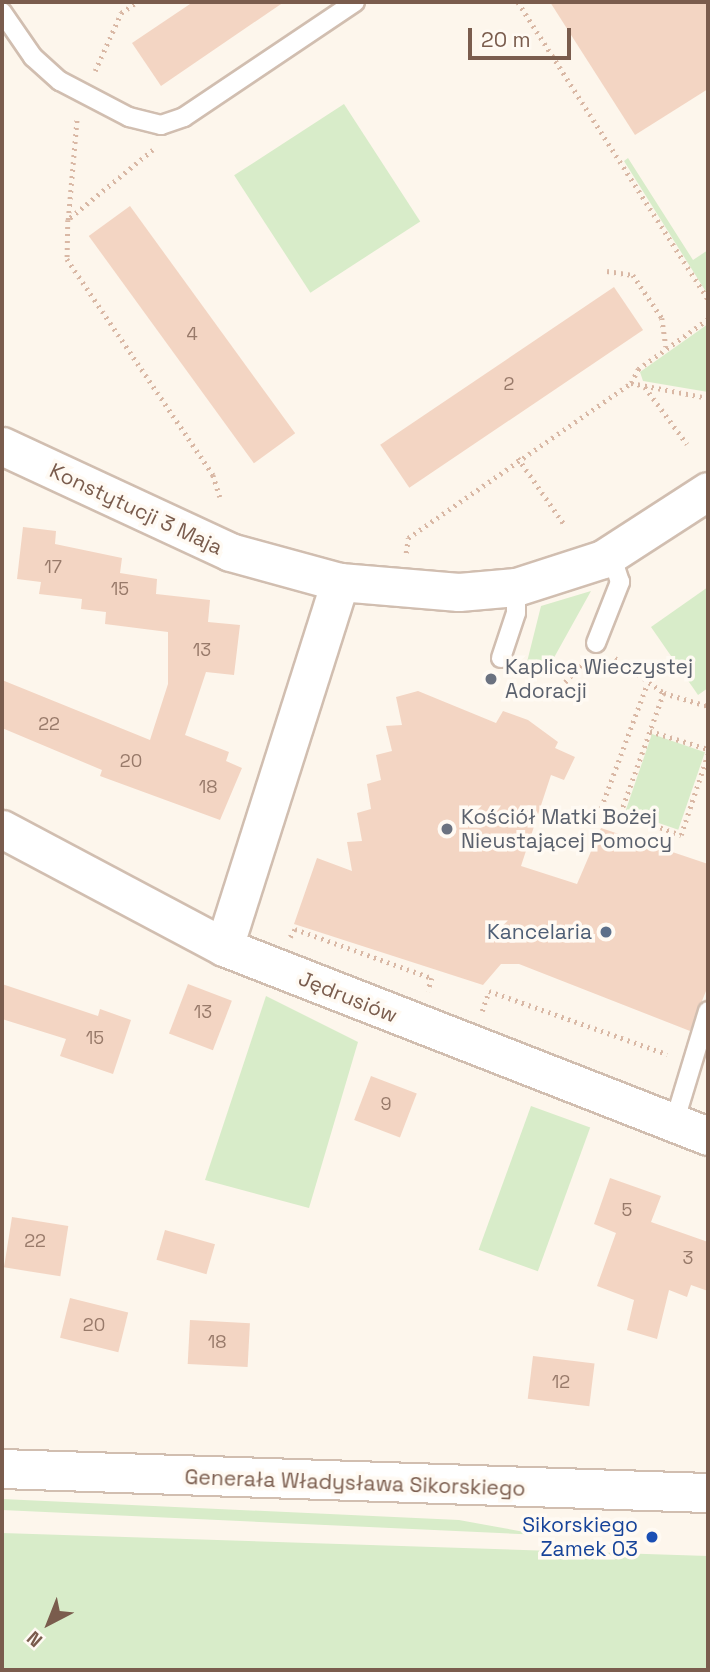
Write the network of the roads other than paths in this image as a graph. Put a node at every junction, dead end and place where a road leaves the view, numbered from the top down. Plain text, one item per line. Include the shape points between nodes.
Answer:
1 (355, 2) edge
2 (2, 12) edge
3 (2, 446) edge
4 (708, 491) edge
5 (611, 554) junction
6 (340, 582) junction
7 (516, 587) junction
8 (596, 643) road end
9 (501, 658) dead end
10 (2, 829) edge
11 (224, 947) junction
12 (708, 1011) edge
13 (674, 1123) junction
14 (708, 1136) edge
15 (2, 1469) edge
16 (708, 1493) edge

1 - 2 lane via 176,121 161,125 129,117 45,69
3 - 6 street, Konstytucji 3 Maja via 230,552
4 - 5 street, Konstytucji 3 Maja
5 - 7 street, Konstytucji 3 Maja
5 - 8 lane via 620,582
6 - 7 street, Konstytucji 3 Maja via 458,592
6 - 11 street
7 - 9 lane via 516,613
10 - 11 street, Jędrusiów
11 - 13 street, Jędrusiów
12 - 13 lane
13 - 14 street, Jędrusiów
15 - 16 street, Generała Władysława Sikorskiego

